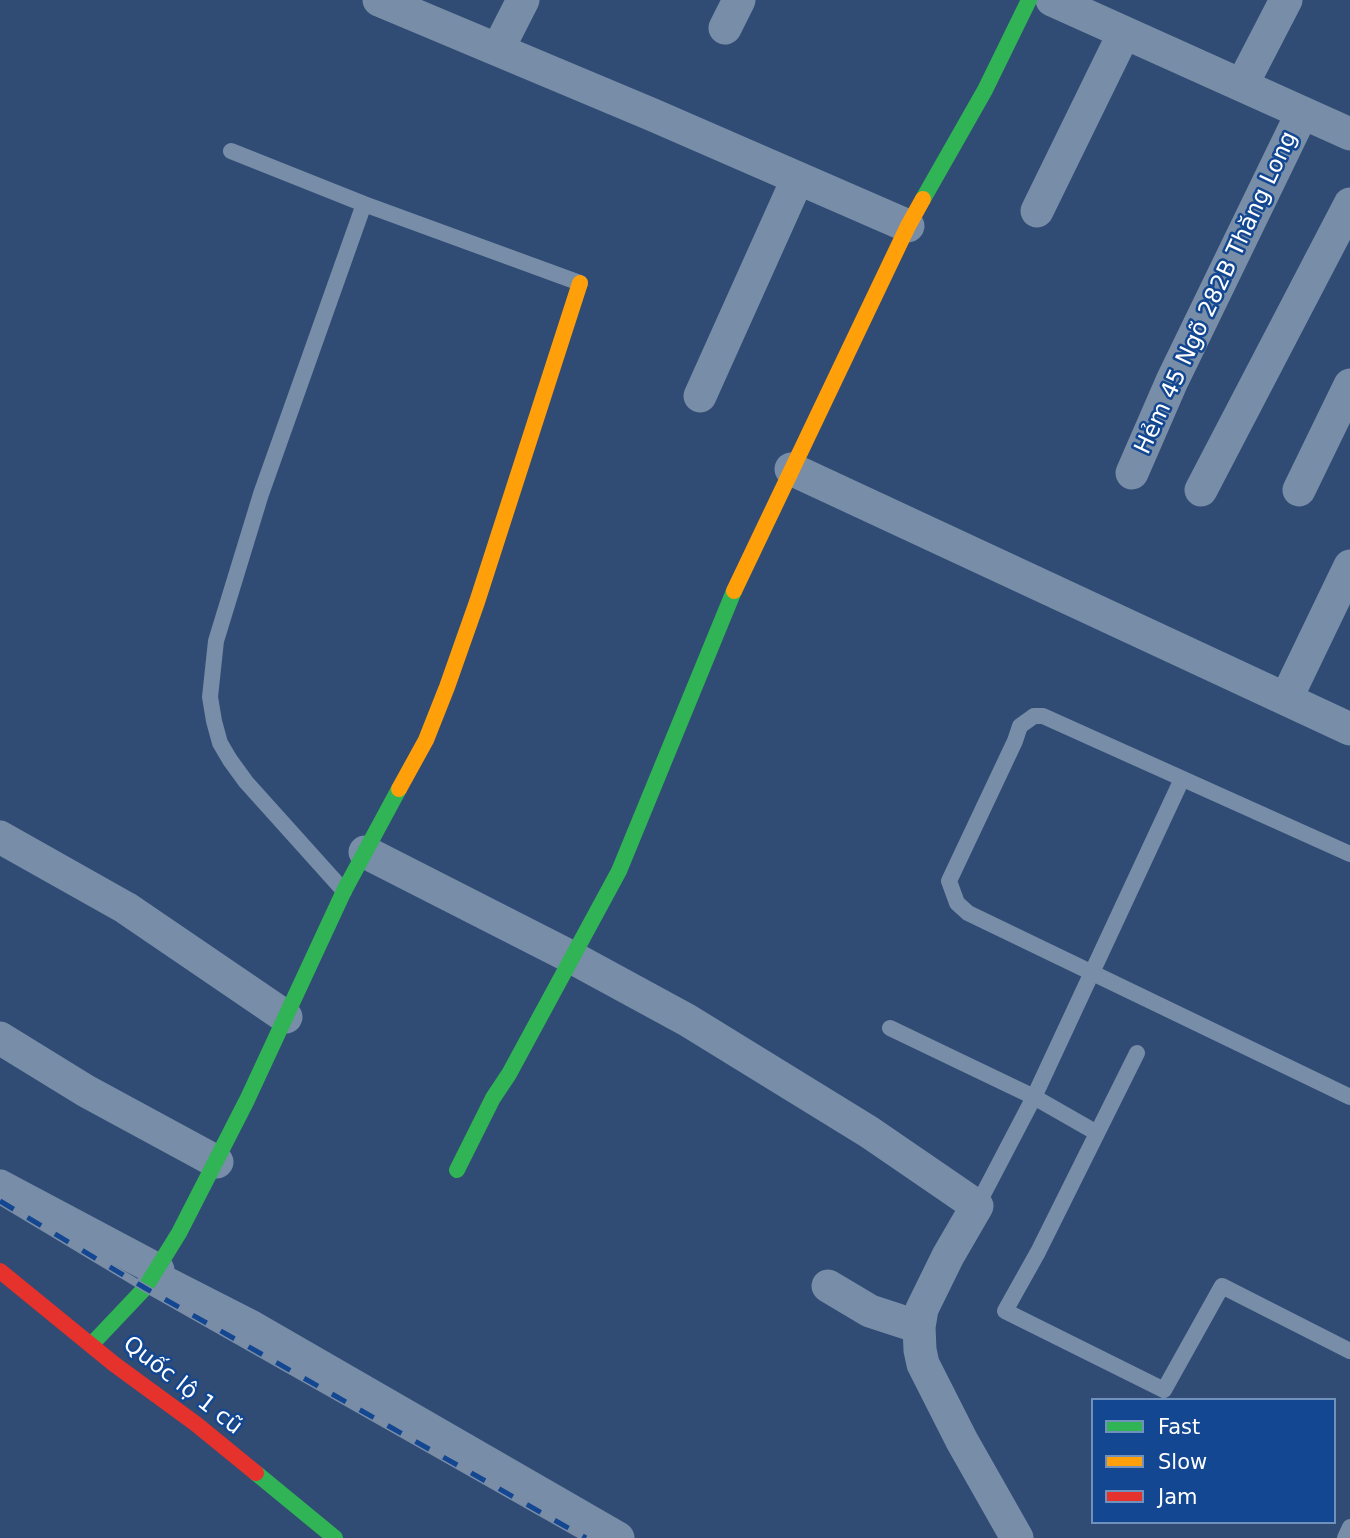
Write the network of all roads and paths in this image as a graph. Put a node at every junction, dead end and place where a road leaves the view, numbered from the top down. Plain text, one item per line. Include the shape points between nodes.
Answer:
1 (379, 0) edge
2 (523, 0) edge
3 (1029, 0) edge
4 (1052, 0) edge
5 (1286, 0) edge
6 (1124, 33) junction
7 (498, 49) junction
8 (1242, 85) junction
9 (1302, 113) junction
10 (1350, 134) edge
11 (231, 151) dead end
12 (797, 180) junction
13 (364, 204) junction
14 (1350, 204) edge
15 (1037, 211) dead end
16 (908, 226) junction
17 (580, 283) joint
18 (1350, 385) edge
19 (700, 396) dead end
20 (791, 468) junction
21 (1132, 474) dead end
22 (1201, 489) dead end
23 (1299, 490) dead end
24 (1350, 566) edge
25 (1286, 699) junction
26 (1350, 729) edge
27 (1182, 779) junction
28 (0, 837) edge
29 (365, 852) junction
30 (1350, 854) edge
31 (344, 891) junction
32 (573, 958) junction
33 (1094, 972) junction
34 (286, 1017) junction
35 (890, 1028) dead end
36 (0, 1038) edge
37 (1137, 1053) dead end
38 (1034, 1097) junction
39 (1350, 1097) edge
40 (1097, 1133) junction
41 (217, 1162) junction
42 (457, 1170) dead end
43 (0, 1186) edge
44 (976, 1206) junction
45 (156, 1274) junction
46 (6, 1276) edge
47 (828, 1286) dead end
48 (0, 1298) edge
49 (919, 1327) junction
50 (91, 1345) junction
51 (1350, 1351) edge
52 (1350, 1527) edge
53 (335, 1538) edge
54 (618, 1538) edge
55 (1017, 1538) edge
56 (1345, 1538) edge

1 - 7 street
2 - 7 street
3 - 16 street via 985,90
4 - 6 street
5 - 8 street
6 - 8 street
6 - 15 street
7 - 12 street
8 - 9 street
9 - 10 street
9 - 21 street, Hẻm 45 Ngõ 282B Thăng Long
11 - 13 lane
12 - 16 street
12 - 19 street
13 - 17 lane
13 - 31 lane via 257,508 216,641 210,697 220,743 230,760
14 - 22 street
16 - 20 street
17 - 29 street via 447,688 425,740
18 - 23 street
20 - 25 street
20 - 32 street via 746,562 619,872
24 - 25 street
25 - 26 street
27 - 30 lane
27 - 33 lane
27 - 33 lane via 1043,716 1034,716 1020,726 962,850 949,881 957,903 968,913
28 - 34 street via 126,908
29 - 31 street
29 - 32 street
31 - 34 street
32 - 42 street via 492,1098
32 - 44 street via 687,1020 869,1132
33 - 38 lane
33 - 39 lane
34 - 41 street
35 - 38 lane
36 - 41 street
37 - 40 lane
38 - 40 lane
38 - 44 lane
40 - 51 lane via 1005,1311 1164,1390 1222,1286
41 - 45 street
43 - 45 street
44 - 49 street via 929,1294
45 - 50 street
45 - 54 street
46 - 48 lane
46 - 50 street, Quốc lộ 1 cũ
47 - 49 street via 870,1311
49 - 55 street via 923,1363
50 - 53 street, Quốc lộ 1 cũ
52 - 56 lane

